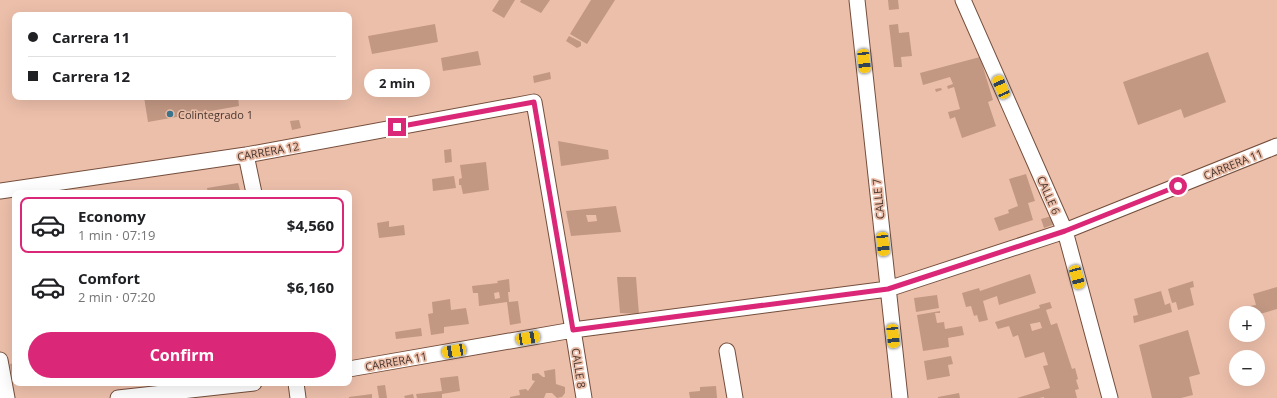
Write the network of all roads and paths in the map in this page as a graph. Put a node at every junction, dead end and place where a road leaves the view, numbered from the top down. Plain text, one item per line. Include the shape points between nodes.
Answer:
1 (857, 0) edge
2 (963, 0) edge
3 (534, 102) joint
4 (1277, 146) edge
5 (246, 155) junction
6 (253, 190) edge
7 (0, 191) edge
8 (1065, 231) junction
9 (888, 289) junction
10 (573, 330) junction
11 (727, 351) dead end
12 (0, 360) edge
13 (352, 368) edge
14 (227, 386) edge
15 (296, 386) edge
16 (7, 398) edge
17 (118, 398) edge
18 (298, 398) edge
19 (584, 398) edge
20 (735, 398) edge
21 (900, 398) edge
22 (1110, 398) edge

1 - 9 street, CALLE 7
2 - 8 street, CALLE 6
3 - 5 street, CARRERA 12
3 - 10 street, CALLE 8
4 - 8 street, CARRERA 11
5 - 6 street
5 - 7 street, CARRERA 12
8 - 9 street, CARRERA 11
8 - 22 street, CALLE 6
9 - 10 street, CARRERA 11
9 - 21 street, CALLE 7
10 - 13 street, CARRERA 11
10 - 19 street, CALLE 8
11 - 20 street
12 - 16 street
14 - 17 street
15 - 18 street

